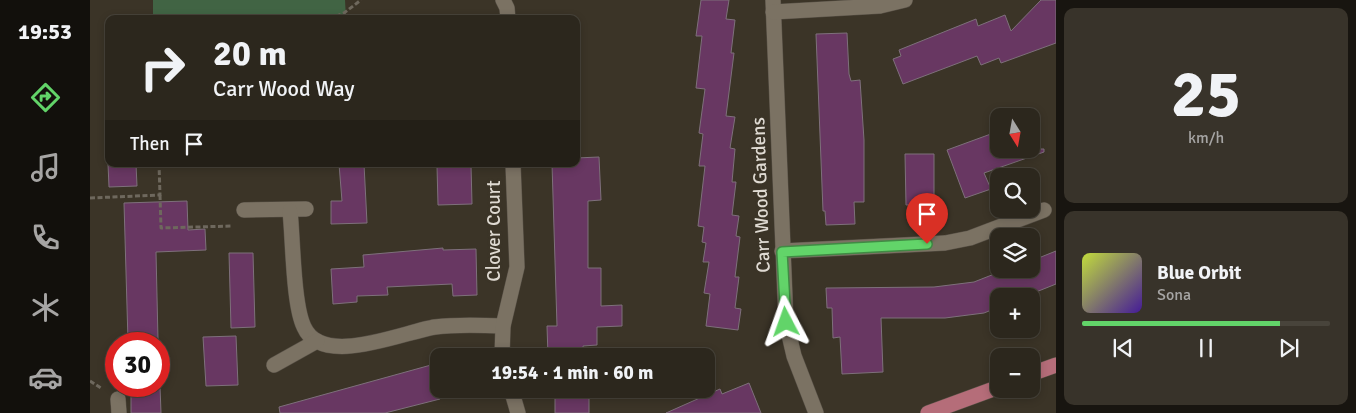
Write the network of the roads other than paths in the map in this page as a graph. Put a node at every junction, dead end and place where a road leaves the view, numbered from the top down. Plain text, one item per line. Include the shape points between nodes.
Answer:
1 (503, 0) edge
2 (905, 0) edge
3 (773, 6) edge
4 (508, 15) edge
5 (513, 167) edge
6 (306, 209) dead end
7 (244, 210) road end
8 (1044, 210) dead end
9 (290, 211) junction
10 (782, 252) junction
11 (503, 326) junction
12 (317, 341) junction
13 (502, 348) edge
14 (274, 365) dead end
15 (1056, 365) edge
16 (1040, 371) edge
17 (990, 389) edge
18 (514, 398) edge
19 (518, 413) edge
20 (816, 413) edge
21 (928, 413) edge

1 - 4 street
2 - 3 street via 880,6
3 - 10 street, Carr Wood Gardens
5 - 11 street, Clover Court via 517,267
6 - 9 street
7 - 9 street
8 - 10 street via 945,244
9 - 12 street via 299,311 304,329
10 - 20 street, Carr Wood Gardens via 786,322 794,356
11 - 12 street via 435,327 358,346 336,347
11 - 13 street, Clover Court
12 - 14 street
15 - 16 main road
17 - 21 main road
18 - 19 street

